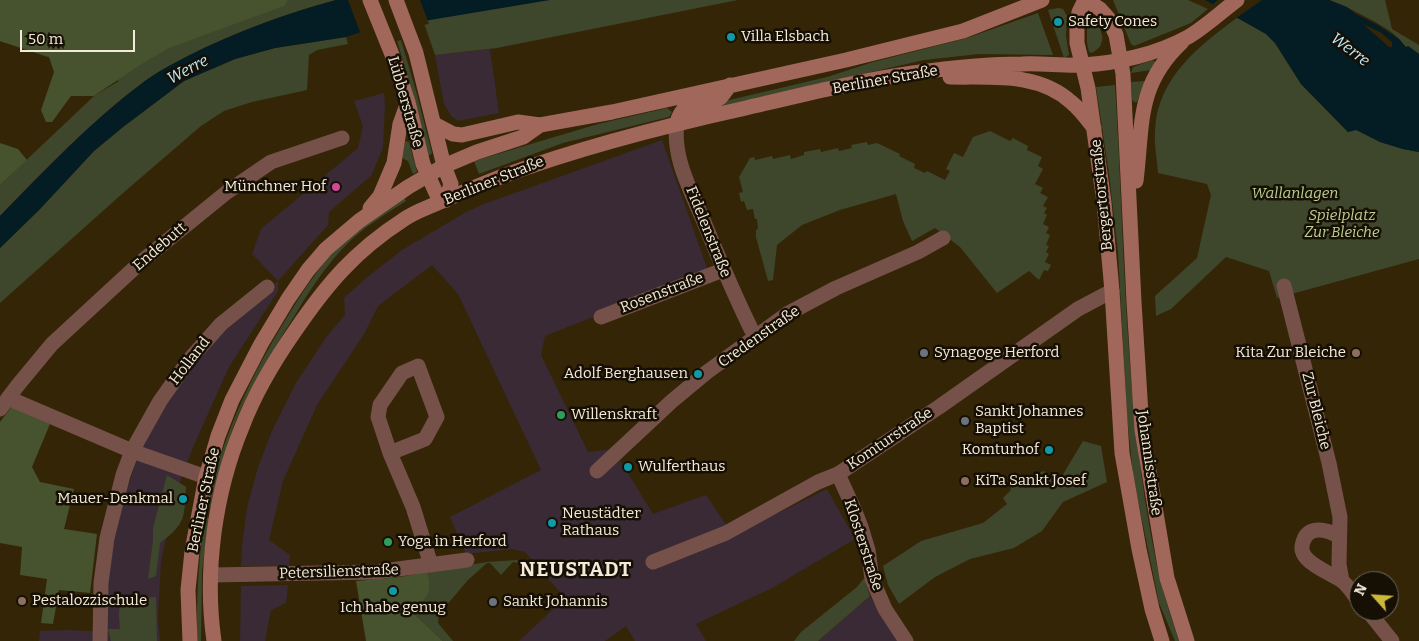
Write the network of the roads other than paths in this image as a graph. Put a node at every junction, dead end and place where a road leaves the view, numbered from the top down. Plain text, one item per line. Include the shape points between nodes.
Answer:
1 (370, 0) edge
2 (396, 0) edge
3 (1042, 0) edge
4 (1086, 0) edge
5 (1237, 0) edge
6 (1187, 37) junction
7 (1120, 60) junction
8 (1082, 65) junction
9 (935, 70) junction
10 (730, 85) junction
11 (408, 102) junction
12 (677, 123) junction
13 (434, 124) junction
14 (540, 125) junction
15 (1095, 129) junction
16 (342, 138) dead end
17 (444, 166) junction
18 (428, 175) junction
19 (446, 200) junction
20 (1129, 203) junction
21 (359, 221) junction
22 (943, 238) dead end
23 (723, 270) junction
24 (1133, 281) joint
25 (1284, 286) dead end
26 (267, 287) dead end
27 (1112, 291) junction
28 (601, 317) dead end
29 (755, 337) junction
30 (4, 403) edge
31 (132, 451) junction
32 (390, 453) junction
33 (597, 471) dead end
34 (838, 474) junction
35 (206, 477) junction
36 (1338, 536) junction
37 (467, 560) dead end
38 (653, 562) dead end
39 (431, 565) junction
40 (211, 576) junction
41 (1342, 581) junction
42 (1349, 589) edge
43 (1376, 621) edge
44 (100, 641) edge
45 (190, 641) edge
46 (214, 641) edge
47 (906, 641) edge
48 (1162, 641) edge
49 (1187, 641) edge
50 (1392, 641) edge

1 - 11 main road, Lübberstraße
2 - 13 main road, Lübberstraße via 411,38
3 - 10 main road, Berliner Straße via 964,31
4 - 7 main road, Bergertorstraße via 1108,18 1116,35
4 - 8 main road via 1076,27
5 - 6 main road
6 - 7 main road, Berliner Straße via 1149,53
6 - 20 main road, Bergertorstraße via 1167,58 1143,108 1134,191
7 - 8 main road, Berliner Straße
7 - 20 main road, Bergertorstraße
8 - 9 main road, Berliner Straße via 1000,64
8 - 15 main road
9 - 12 main road, Berliner Straße via 867,80
9 - 15 main road, Bergertorstraße via 949,77 1036,81 1073,103
10 - 12 main road via 719,99 686,108
10 - 14 main road, Berliner Straße
11 - 18 main road, Lübberstraße
11 - 21 main road via 400,124 394,163 380,196
12 - 19 main road, Berliner Straße via 549,159
12 - 23 street, Fidelenstraße via 678,155
13 - 14 main road, Berliner Straße via 462,135 518,122
13 - 17 main road, Lübberstraße
14 - 17 main road, Berliner Straße via 523,137
15 - 27 main road, Bergertorstraße
16 - 30 street, Endebutt via 271,162 226,192 142,261 52,344
17 - 18 main road, Berliner Straße
17 - 19 main road, Lübberstraße via 451,184
18 - 19 main road, Lübberstraße via 436,193
18 - 21 main road, Berliner Straße
19 - 40 main road, Berliner Straße via 407,217 354,256 330,283 276,358 241,427 227,469 217,515
20 - 24 main road, Bergertorstraße
21 - 35 main road, Berliner Straße via 326,249 308,270 260,344 232,400
22 - 29 street, Credenstraße via 836,288 787,314
23 - 28 street, Rosenstraße
23 - 29 street, Fidelenstraße
24 - 49 main road, Johannisstraße via 1142,430 1167,578
25 - 36 street, Zur Bleiche via 1329,463 1340,517
26 - 31 street, Holland via 221,324 189,360 160,401
27 - 34 street, Komturstraße via 1078,310
27 - 48 main road, Johannisstraße via 1122,453 1138,548
29 - 33 street, Credenstraße via 672,401
30 - 31 street, Endebutt
31 - 35 street
31 - 44 street, Holland via 107,538 101,583
32 - 32 street via 425,439 437,416 418,366 402,373 380,405 378,417
32 - 39 street
34 - 38 street, Komturstraße via 726,533
34 - 47 street, Klosterstraße via 861,527 872,579 885,609
35 - 45 main road, Berliner Straße via 188,590
36 - 41 street, Zur Bleiche
36 - 41 street via 1329,531 1309,531 1302,553
37 - 39 street, Petersilienstraße
39 - 40 street, Petersilienstraße via 375,572
40 - 46 main road, Berliner Straße
41 - 42 street
43 - 50 street

